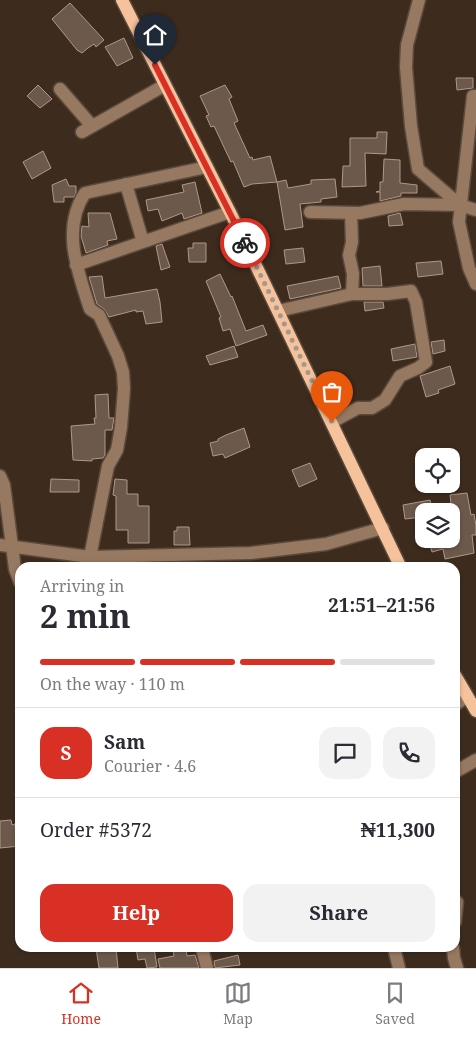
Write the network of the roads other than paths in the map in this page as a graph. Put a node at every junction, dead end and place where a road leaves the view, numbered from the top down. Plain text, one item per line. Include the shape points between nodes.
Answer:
1 (122, 0) edge
2 (419, 0) edge
3 (166, 85) junction
4 (60, 89) dead end
5 (476, 96) edge
6 (207, 167) junction
7 (126, 184) junction
8 (460, 205) junction
9 (476, 210) edge
10 (230, 212) junction
11 (310, 212) dead end
12 (351, 213) junction
13 (143, 242) junction
14 (76, 265) junction
15 (476, 284) edge
16 (352, 294) junction
17 (278, 311) junction
18 (332, 422) junction
19 (0, 476) edge
20 (383, 528) junction
21 (6, 545) edge
22 (90, 557) junction
23 (106, 562) edge
24 (398, 562) edge
25 (15, 569) edge
26 (460, 684) edge
27 (467, 696) junction
28 (460, 701) edge
29 (476, 711) edge
30 (476, 760) edge
31 (460, 769) edge
32 (203, 952) edge
33 (395, 952) edge
34 (453, 952) edge
35 (207, 968) edge
36 (399, 968) edge
37 (457, 968) edge

1 - 3 main road
2 - 8 street via 407,45 406,67 418,169
3 - 4 street via 87,129
3 - 6 main road
5 - 8 street via 472,96
6 - 7 street
6 - 10 main road
7 - 13 street
7 - 14 street via 84,193 72,228
8 - 9 street
8 - 12 street via 404,204
8 - 15 street via 459,222
10 - 13 street
10 - 17 main road
11 - 12 street
12 - 16 street via 349,255 353,274
13 - 14 street
14 - 22 street via 90,309 99,315 118,356 123,380 120,435 108,466
16 - 17 street
16 - 18 street via 411,291 416,302 426,362 400,376 385,400 372,408 358,408
17 - 18 main road
18 - 20 main road
19 - 21 street via 4,485
20 - 23 street via 326,544 251,553
20 - 24 main road
21 - 22 street
21 - 25 street
22 - 23 street
26 - 27 main road
27 - 28 street
27 - 29 main road
30 - 31 street
32 - 35 street
33 - 36 street
34 - 37 street

